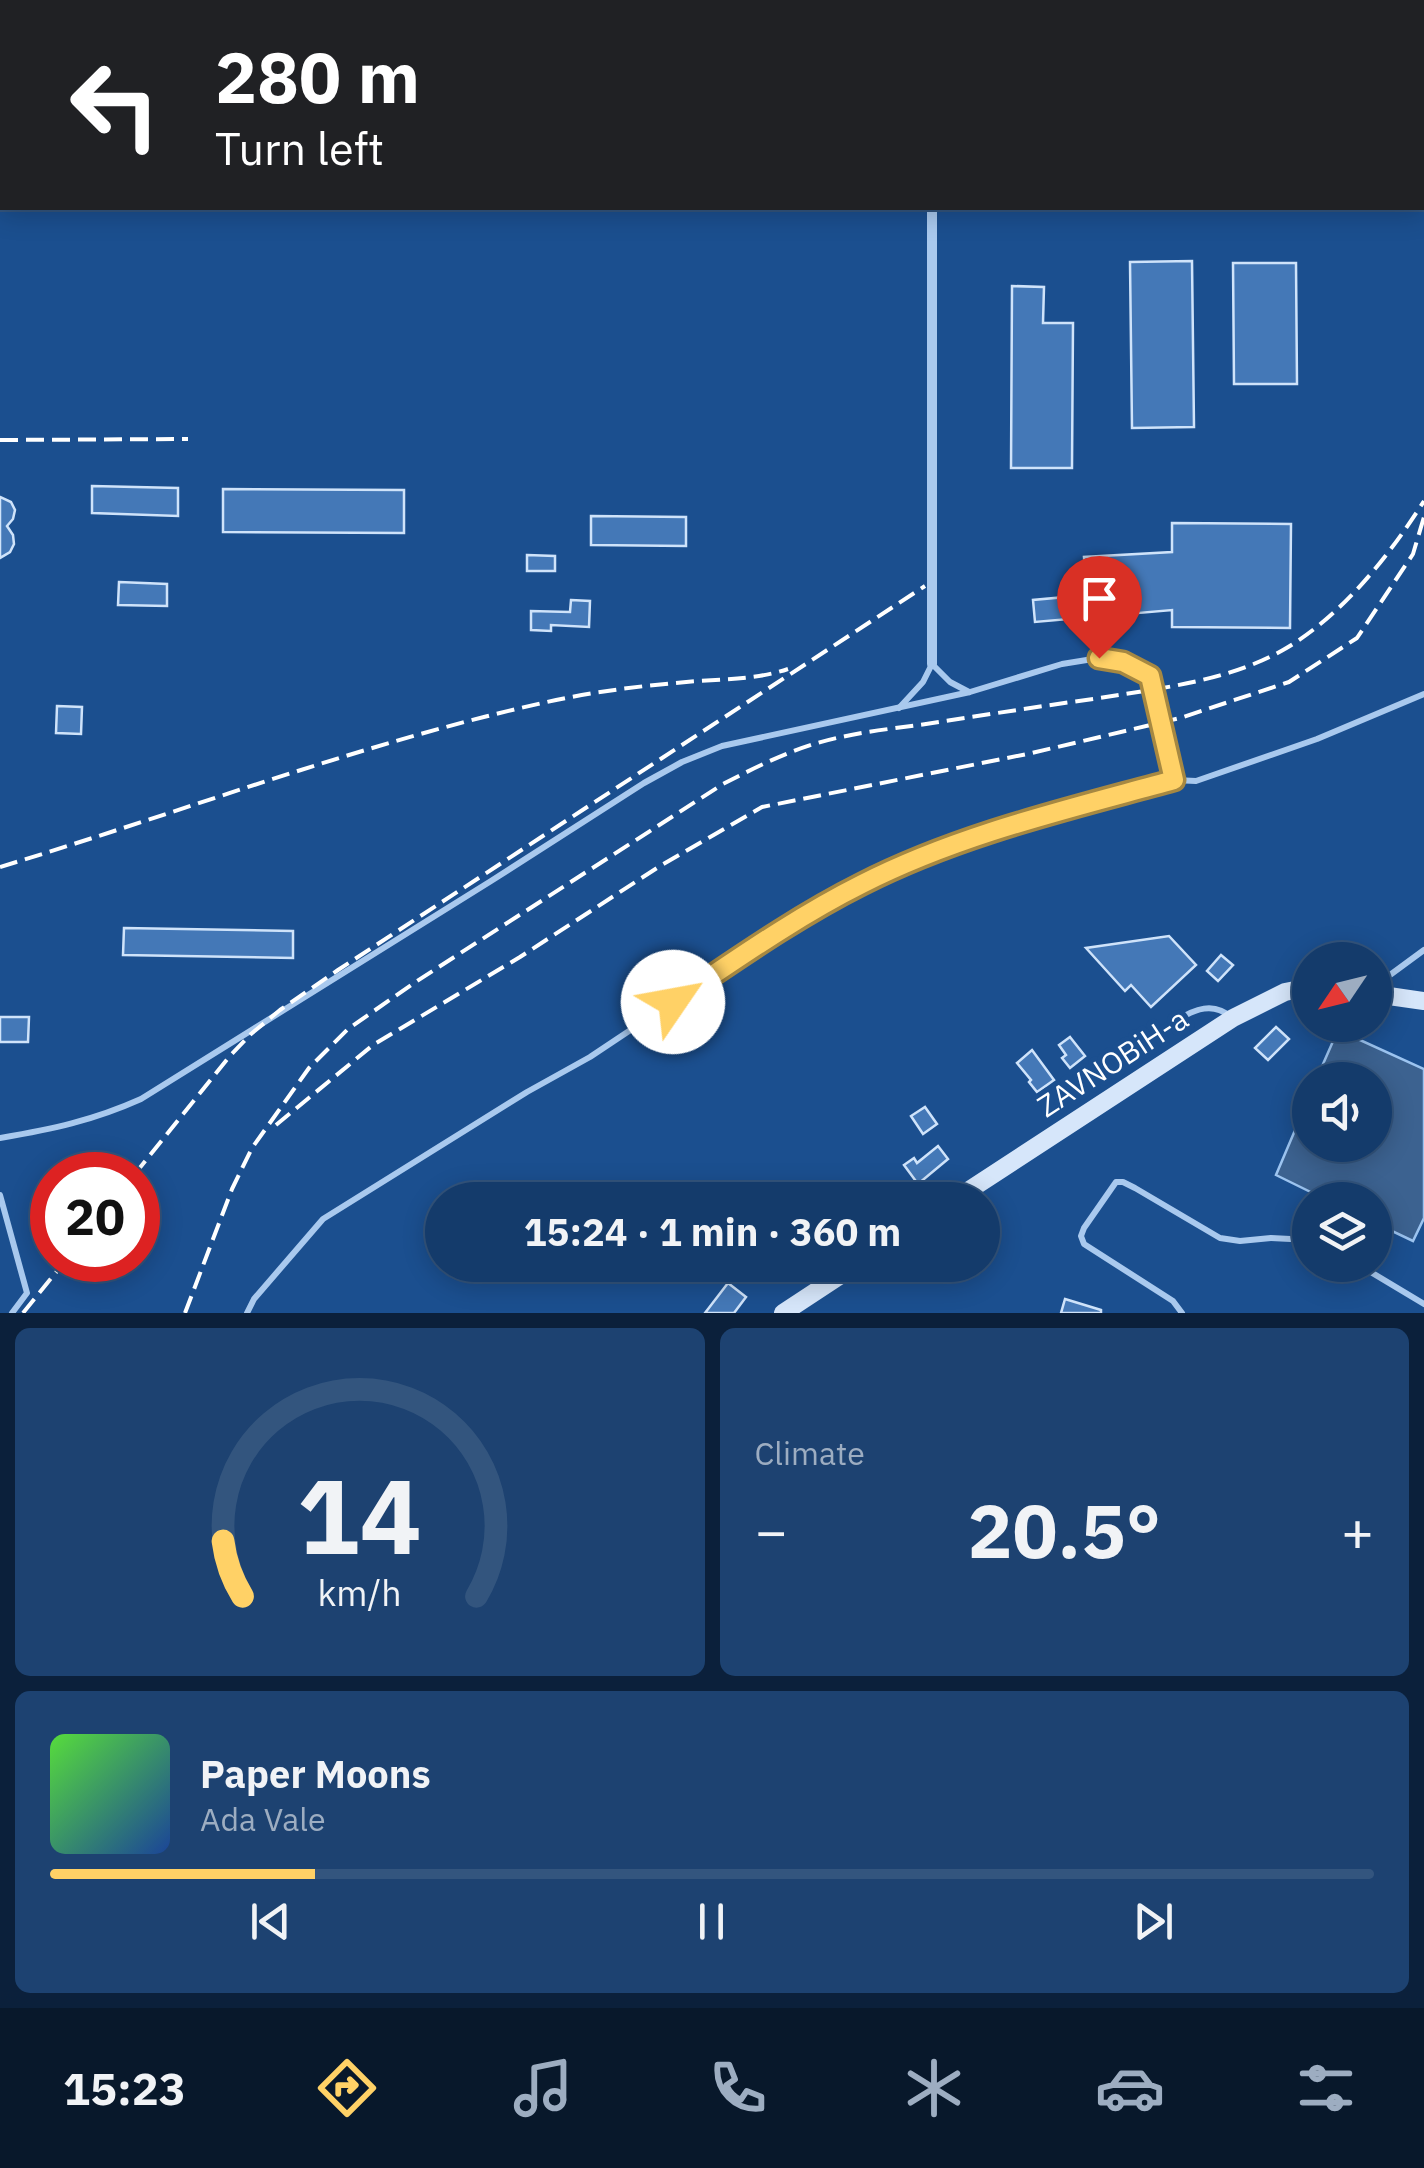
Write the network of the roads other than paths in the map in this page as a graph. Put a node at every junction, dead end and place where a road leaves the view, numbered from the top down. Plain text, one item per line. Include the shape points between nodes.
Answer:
1 (932, 210) edge
2 (932, 664) junction
3 (970, 692) junction
4 (1424, 694) edge
5 (899, 708) junction
6 (1174, 780) junction
7 (1424, 950) edge
8 (1392, 976) edge
9 (1292, 990) edge
10 (1392, 994) edge
11 (1424, 1001) edge
12 (1232, 1018) junction
13 (1176, 1022) dead end
14 (0, 1138) edge
15 (981, 1182) edge
16 (0, 1195) edge
17 (1292, 1239) edge
18 (830, 1282) edge
19 (1387, 1282) edge
20 (1424, 1304) edge
21 (12, 1313) edge
22 (248, 1313) edge
23 (783, 1313) edge
24 (1182, 1313) edge

1 - 2 street
2 - 3 lane
2 - 5 lane
3 - 5 lane
3 - 6 lane via 1099,658 1138,668 1150,676
4 - 6 lane via 1317,740 1196,780
5 - 14 lane via 722,746 682,762 141,1099 63,1128
6 - 22 lane via 1006,826 862,883 324,1218
7 - 8 lane
9 - 12 main road, ZAVNOBiH-a
10 - 11 main road
12 - 13 lane via 1203,1008
12 - 15 main road, ZAVNOBiH-a
16 - 21 lane via 27,1294
17 - 24 lane via 1220,1238 1116,1182 1084,1228 1084,1244
18 - 23 main road
19 - 20 lane

